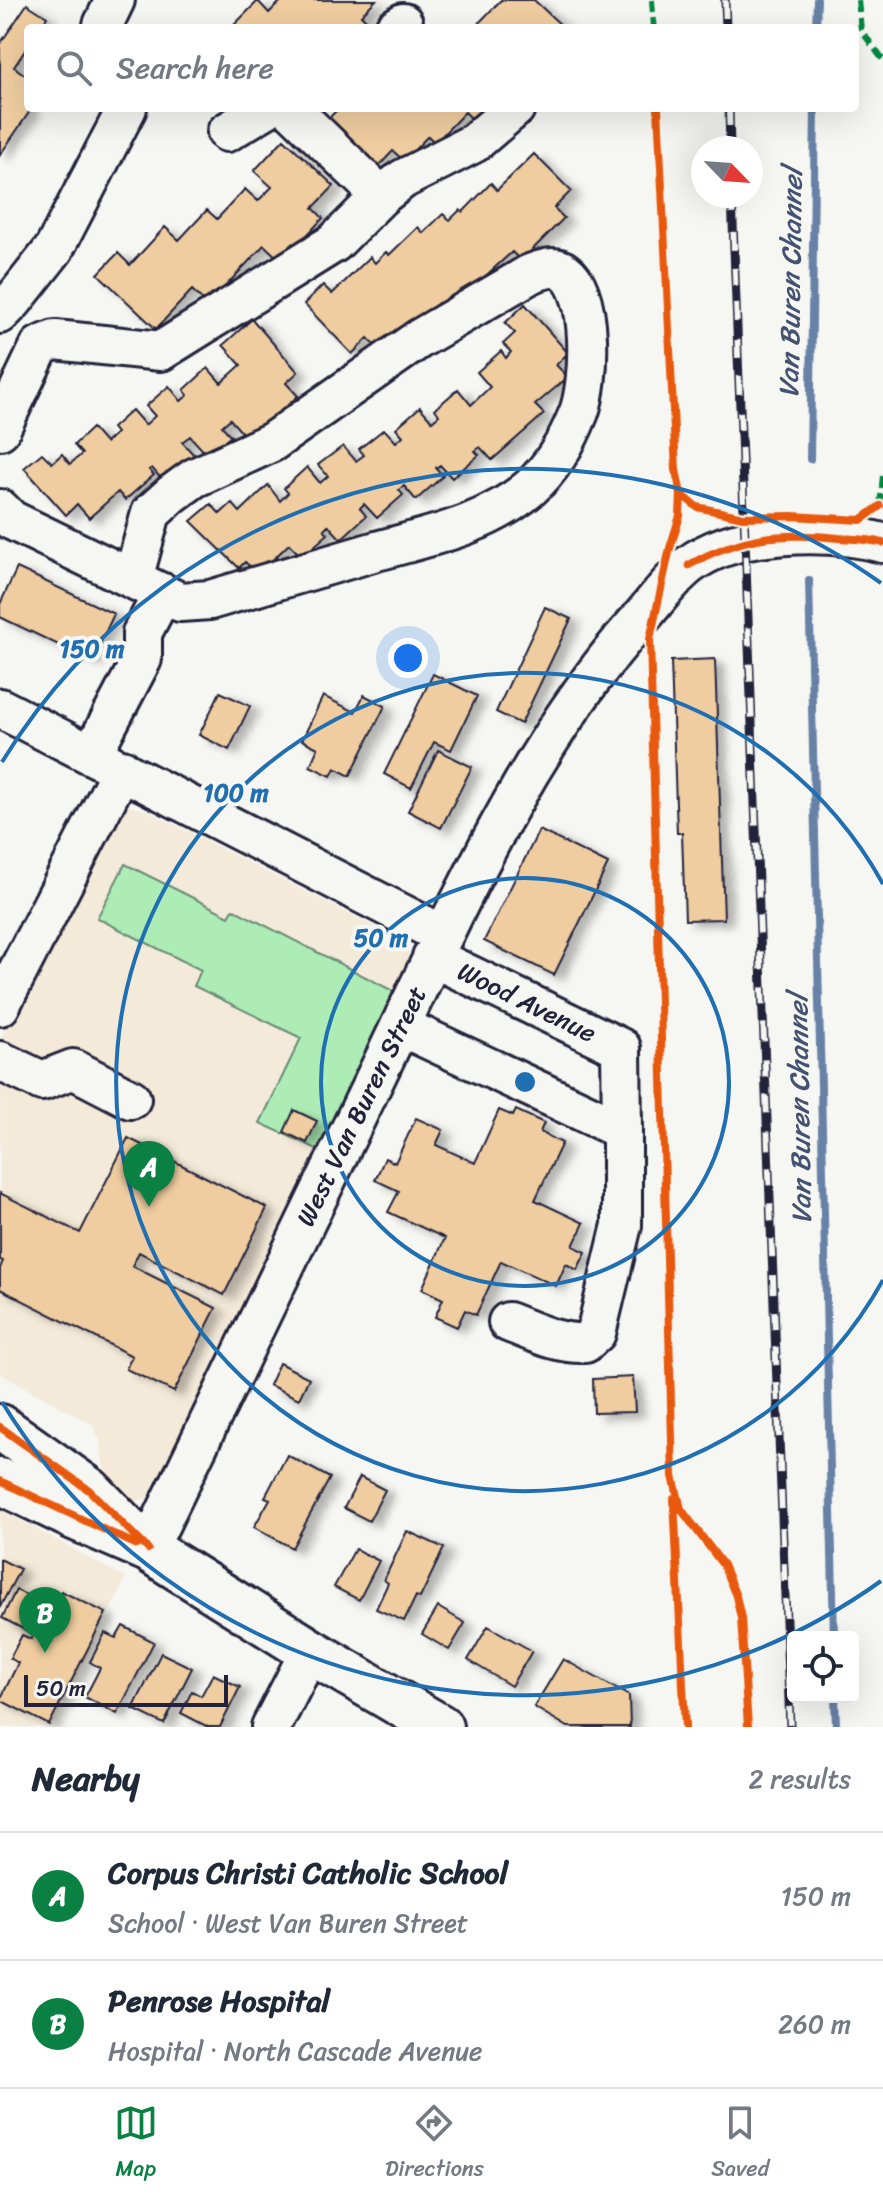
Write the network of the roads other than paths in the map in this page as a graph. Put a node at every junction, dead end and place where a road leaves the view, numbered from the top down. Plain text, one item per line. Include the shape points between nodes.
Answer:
1 (115, 0) edge
2 (103, 24) edge
3 (125, 112) edge
4 (260, 112) edge
5 (294, 112) edge
6 (510, 112) edge
7 (227, 132) dead end
8 (381, 196) junction
9 (0, 314) edge
10 (0, 430) edge
11 (0, 509) edge
12 (883, 543) edge
13 (148, 586) junction
14 (0, 708) edge
15 (95, 756) junction
16 (438, 946) junction
17 (0, 1006) edge
18 (400, 1026) junction
19 (0, 1061) edge
20 (131, 1099) dead end
21 (622, 1130) junction
22 (508, 1322) dead end
23 (7, 1463) edge
24 (148, 1549) junction
25 (310, 1651) junction
26 (271, 1727) edge
27 (440, 1727) edge

1 - 2 street
3 - 9 street via 54,249
4 - 7 street
5 - 8 street
6 - 8 street via 474,143
8 - 10 street via 334,243 161,351 55,340 40,346
11 - 13 street via 11,520
12 - 16 street, West Van Buren Street via 773,535 717,549 689,565 618,644 562,721
13 - 13 street via 180,602 210,600 472,524 529,488 567,438 585,389 583,308 575,285 564,271 550,267 530,274 419,339 272,442 194,478 151,513
13 - 15 street via 142,633 120,643
14 - 15 street, Wood Avenue
15 - 16 street, Wood Avenue
15 - 17 street
16 - 18 street, West Van Buren Street
16 - 21 street, Wood Avenue via 621,1048
18 - 21 street
18 - 24 street, West Van Buren Street
19 - 20 street via 42,1081 73,1069
21 - 22 street via 622,1225 596,1333 585,1343 573,1344
23 - 24 main road via 89,1490
24 - 25 main road
25 - 26 street
25 - 27 main road

